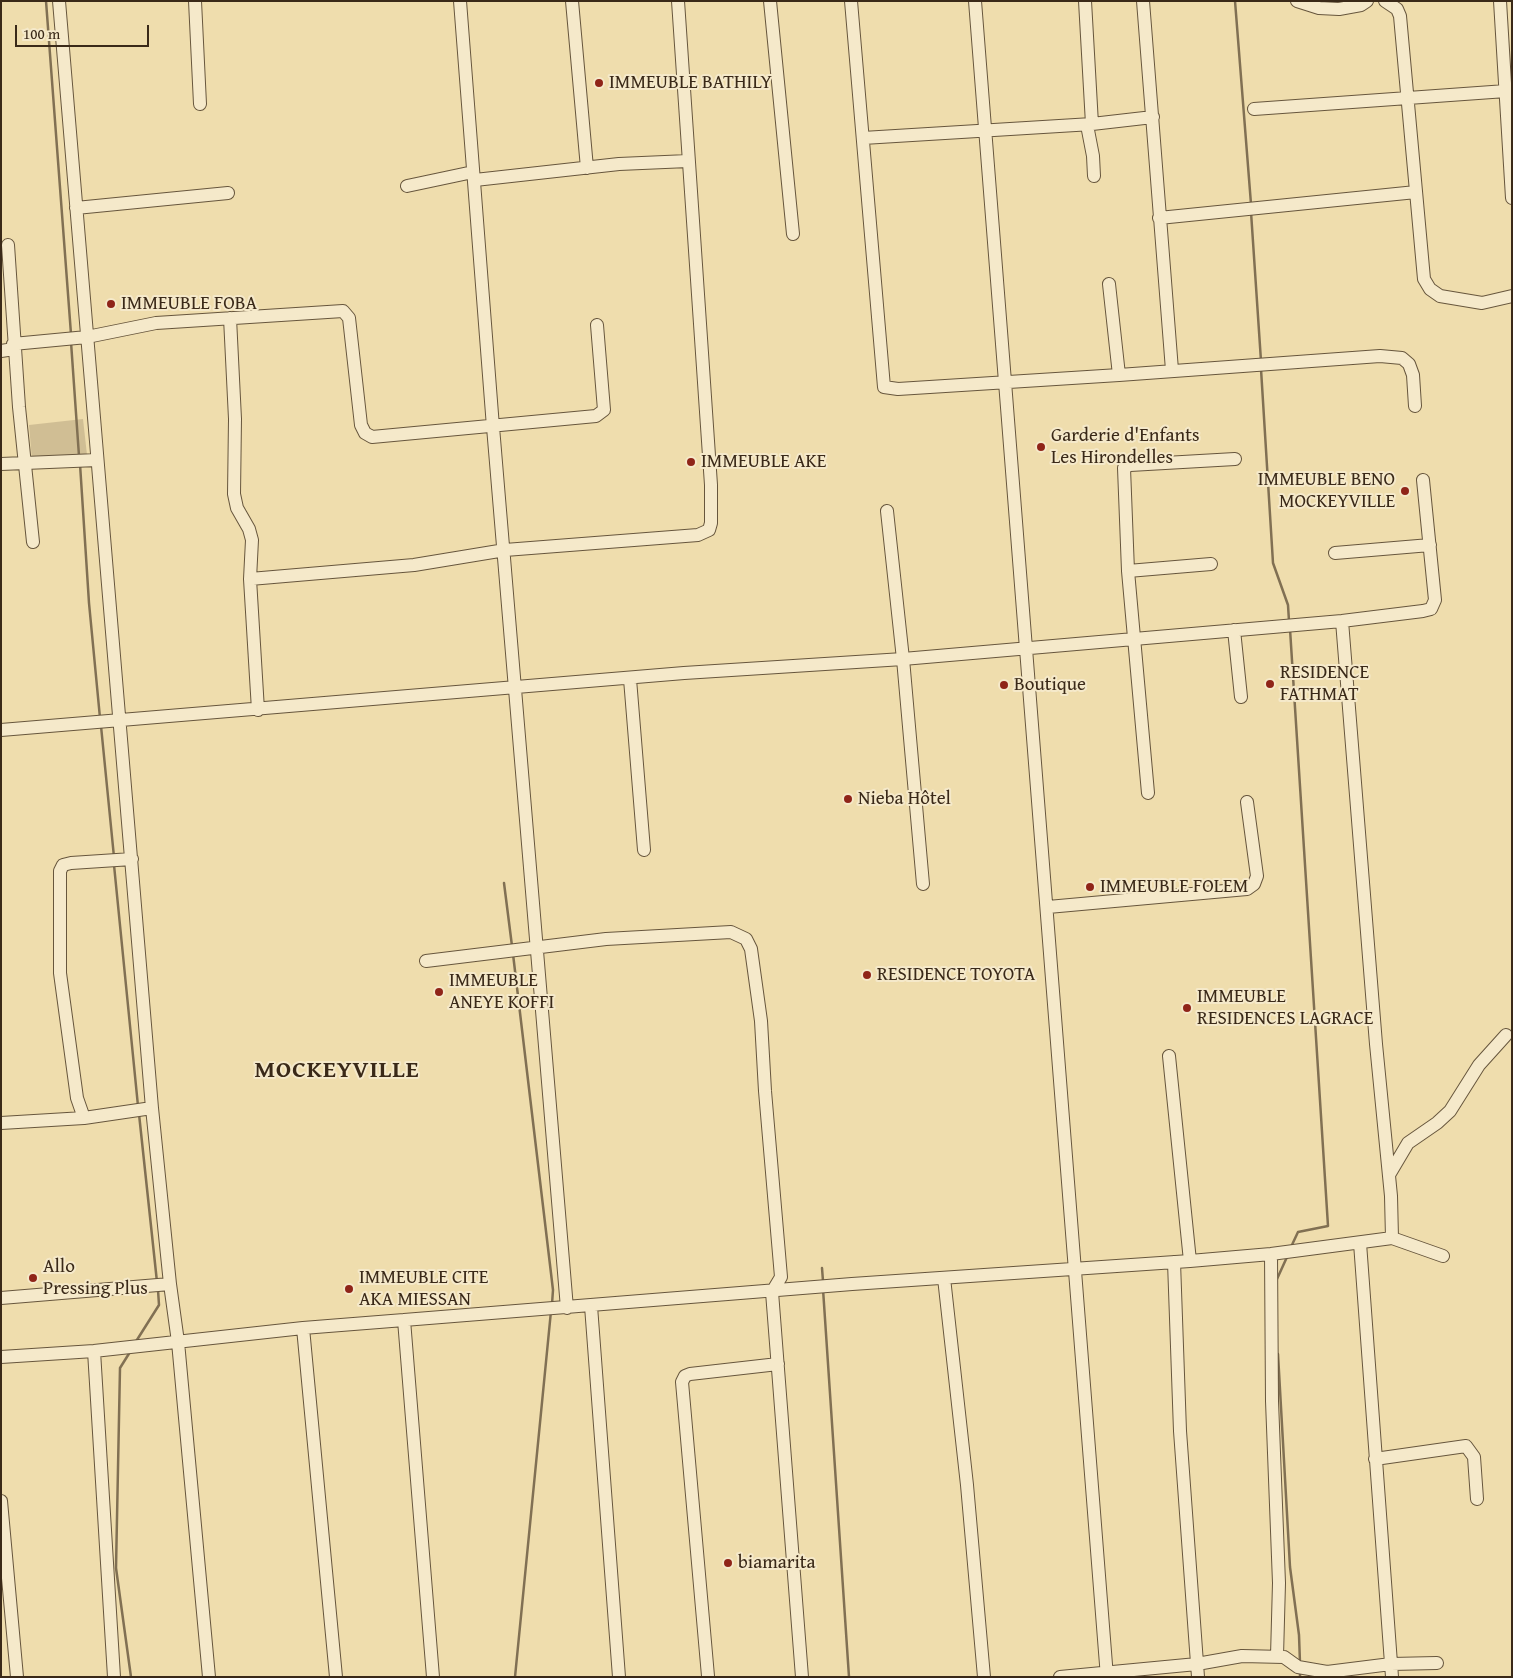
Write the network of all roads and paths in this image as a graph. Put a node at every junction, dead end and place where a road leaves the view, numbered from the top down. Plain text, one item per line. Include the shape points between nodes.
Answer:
1 (59, 1) edge
2 (195, 1) edge
3 (460, 1) edge
4 (572, 1) edge
5 (678, 1) edge
6 (770, 1) edge
7 (851, 1) edge
8 (976, 1) edge
9 (1085, 1) edge
10 (1143, 1) edge
11 (1297, 1) edge
12 (1367, 1) edge
13 (1385, 1) edge
14 (1500, 1) edge
15 (1402, 5) edge
16 (1509, 90) edge
17 (1409, 97) junction
18 (200, 104) dead end
19 (1254, 109) dead end
20 (1153, 118) junction
21 (1090, 125) junction
22 (987, 132) junction
23 (863, 138) junction
24 (688, 161) junction
25 (586, 168) junction
26 (474, 176) junction
27 (1094, 176) dead end
28 (407, 186) dead end
29 (1416, 192) junction
30 (228, 193) dead end
31 (1512, 198) edge
32 (76, 208) junction
33 (1159, 218) junction
34 (793, 234) dead end
35 (8, 245) dead end
36 (1109, 284) dead end
37 (1510, 295) edge
38 (230, 318) junction
39 (597, 325) dead end
40 (87, 337) junction
41 (9, 348) edge
42 (1172, 370) junction
43 (1118, 375) junction
44 (1006, 381) junction
45 (1415, 406) dead end
46 (493, 427) junction
47 (1235, 459) dead end
48 (97, 460) junction
49 (1, 464) edge
50 (25, 464) junction
51 (1423, 480) dead end
52 (887, 511) dead end
53 (33, 542) dead end
54 (1430, 545) junction
55 (505, 550) junction
56 (1335, 553) dead end
57 (1211, 564) dead end
58 (1128, 570) junction
59 (250, 580) junction
60 (1342, 621) junction
61 (1234, 630) junction
62 (1134, 639) junction
63 (1026, 648) junction
64 (903, 659) junction
65 (630, 679) junction
66 (515, 688) junction
67 (1241, 697) dead end
68 (258, 710) junction
69 (120, 722) junction
70 (1, 730) edge
71 (1148, 793) dead end
72 (1247, 802) dead end
73 (644, 850) dead end
74 (132, 859) junction
75 (923, 884) dead end
76 (1048, 907) junction
77 (537, 946) junction
78 (426, 961) dead end
79 (1506, 1035) dead end
80 (1169, 1056) dead end
81 (152, 1108) junction
82 (84, 1118) junction
83 (1, 1123) edge
84 (1389, 1175) junction
85 (1392, 1238) junction
86 (1360, 1243) junction
87 (1271, 1254) junction
88 (1443, 1256) dead end
89 (1190, 1261) junction
90 (1174, 1262) junction
91 (1073, 1269) junction
92 (944, 1278) junction
93 (170, 1284) junction
94 (772, 1292) junction
95 (1, 1298) edge
96 (591, 1306) junction
97 (567, 1308) junction
98 (404, 1320) junction
99 (303, 1328) junction
100 (178, 1342) junction
101 (94, 1351) junction
102 (1, 1358) edge
103 (778, 1364) junction
104 (1375, 1459) junction
105 (1478, 1498) dead end
106 (1, 1501) edge
107 (1277, 1656) junction
108 (1437, 1663) dead end
109 (1198, 1670) edge
110 (1392, 1670) edge
111 (1106, 1675) edge
112 (708, 1676) edge
113 (17, 1677) edge
114 (114, 1677) edge
115 (209, 1677) edge
116 (336, 1677) edge
117 (433, 1677) edge
118 (619, 1677) edge
119 (802, 1677) edge
120 (984, 1677) edge
121 (1060, 1677) edge

1 - 32 street
2 - 18 street
3 - 26 street
4 - 25 street
5 - 24 street
6 - 34 street
7 - 23 street
8 - 22 street
9 - 21 street
10 - 20 street
11 - 12 street via 1319,8 1339,9
13 - 15 street
14 - 16 street
15 - 17 street via 1400,16
16 - 17 street
16 - 31 street
17 - 19 street
17 - 29 street
20 - 21 street
20 - 33 street
21 - 22 street
21 - 27 street
22 - 23 street
22 - 44 street
23 - 44 street via 884,387
24 - 25 street
24 - 55 street via 711,485 709,530 698,535
25 - 26 street
26 - 28 street
26 - 46 street
29 - 33 street
29 - 37 street via 1424,279 1430,289 1440,296 1482,303
30 - 32 street
32 - 40 street
33 - 42 street
35 - 41 street
36 - 43 street
38 - 40 street via 156,323
38 - 46 street via 347,313 362,425 365,433 372,437
38 - 59 street via 235,419 234,494 252,540
39 - 46 street via 604,410 601,414
40 - 41 street
40 - 48 street
41 - 50 street
42 - 43 street
42 - 45 street via 1380,356 1402,358 1409,364 1413,375
43 - 44 street
44 - 63 street
46 - 55 street
47 - 58 street via 1130,465 1124,468
48 - 50 street
48 - 69 street
49 - 50 street
50 - 53 street
51 - 54 street
52 - 64 street
54 - 56 street
54 - 60 street via 1435,600 1431,608
55 - 59 street via 414,565
55 - 66 street
57 - 58 street
58 - 62 street
59 - 68 street
60 - 61 street
60 - 84 street
61 - 62 street
61 - 67 street
62 - 63 street
62 - 71 street
63 - 64 street
63 - 76 street
64 - 65 street
64 - 75 street
65 - 66 street
65 - 73 street
66 - 68 street
66 - 77 street
68 - 69 street
69 - 70 street
69 - 74 street
72 - 76 street via 1257,876 1247,889
74 - 81 street
74 - 82 street via 71,863 62,865 60,871 60,973 77,1098
76 - 91 street
77 - 78 street
77 - 94 street via 731,932 746,940 751,949 761,1021 781,1277
77 - 97 street
79 - 84 street via 1479,1064 1450,1111 1408,1143
80 - 89 street
81 - 82 street
81 - 93 street
82 - 83 street
84 - 85 street
85 - 86 street
85 - 88 street
86 - 87 street
86 - 104 street
87 - 89 street
87 - 107 street via 1272,1401 1279,1583
89 - 90 street
90 - 91 street
90 - 109 street via 1180,1431
91 - 92 street
91 - 111 street
92 - 94 street
92 - 120 street
93 - 95 street
93 - 100 street
94 - 96 street
94 - 103 street
96 - 97 street
96 - 118 street
97 - 98 street
98 - 99 street
98 - 117 street
99 - 100 street
99 - 116 street
100 - 101 street
100 - 115 street
101 - 102 street
101 - 114 street
103 - 112 street via 690,1374 682,1382
103 - 119 street
104 - 105 street via 1466,1446 1474,1457
104 - 110 street
106 - 113 street
107 - 109 street via 1242,1656
107 - 110 street via 1298,1667 1327,1672
108 - 110 street
109 - 111 street
111 - 121 street

